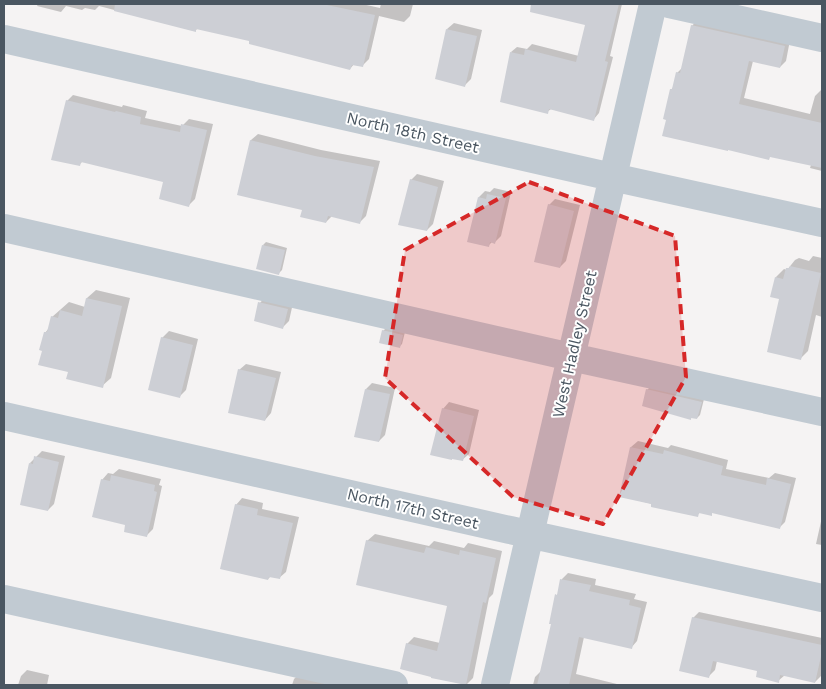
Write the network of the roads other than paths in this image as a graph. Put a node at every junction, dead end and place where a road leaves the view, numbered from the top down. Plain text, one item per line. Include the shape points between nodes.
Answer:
1 (653, 4) edge
2 (669, 4) edge
3 (822, 38) edge
4 (4, 39) edge
5 (612, 177) junction
6 (822, 223) edge
7 (4, 228) edge
8 (571, 357) junction
9 (822, 412) edge
10 (4, 416) edge
11 (531, 534) junction
12 (822, 598) edge
13 (4, 599) edge
14 (394, 685) edge
15 (495, 685) edge

1 - 5 street, West Hadley Street
2 - 3 street
4 - 5 street, North 18th Street
5 - 6 street, North 18th Street
5 - 8 street, West Hadley Street
7 - 8 street
8 - 9 street
8 - 11 street, West Hadley Street
10 - 11 street, North 17th Street
11 - 12 street, North 17th Street
11 - 15 street, West Hadley Street
13 - 14 street

